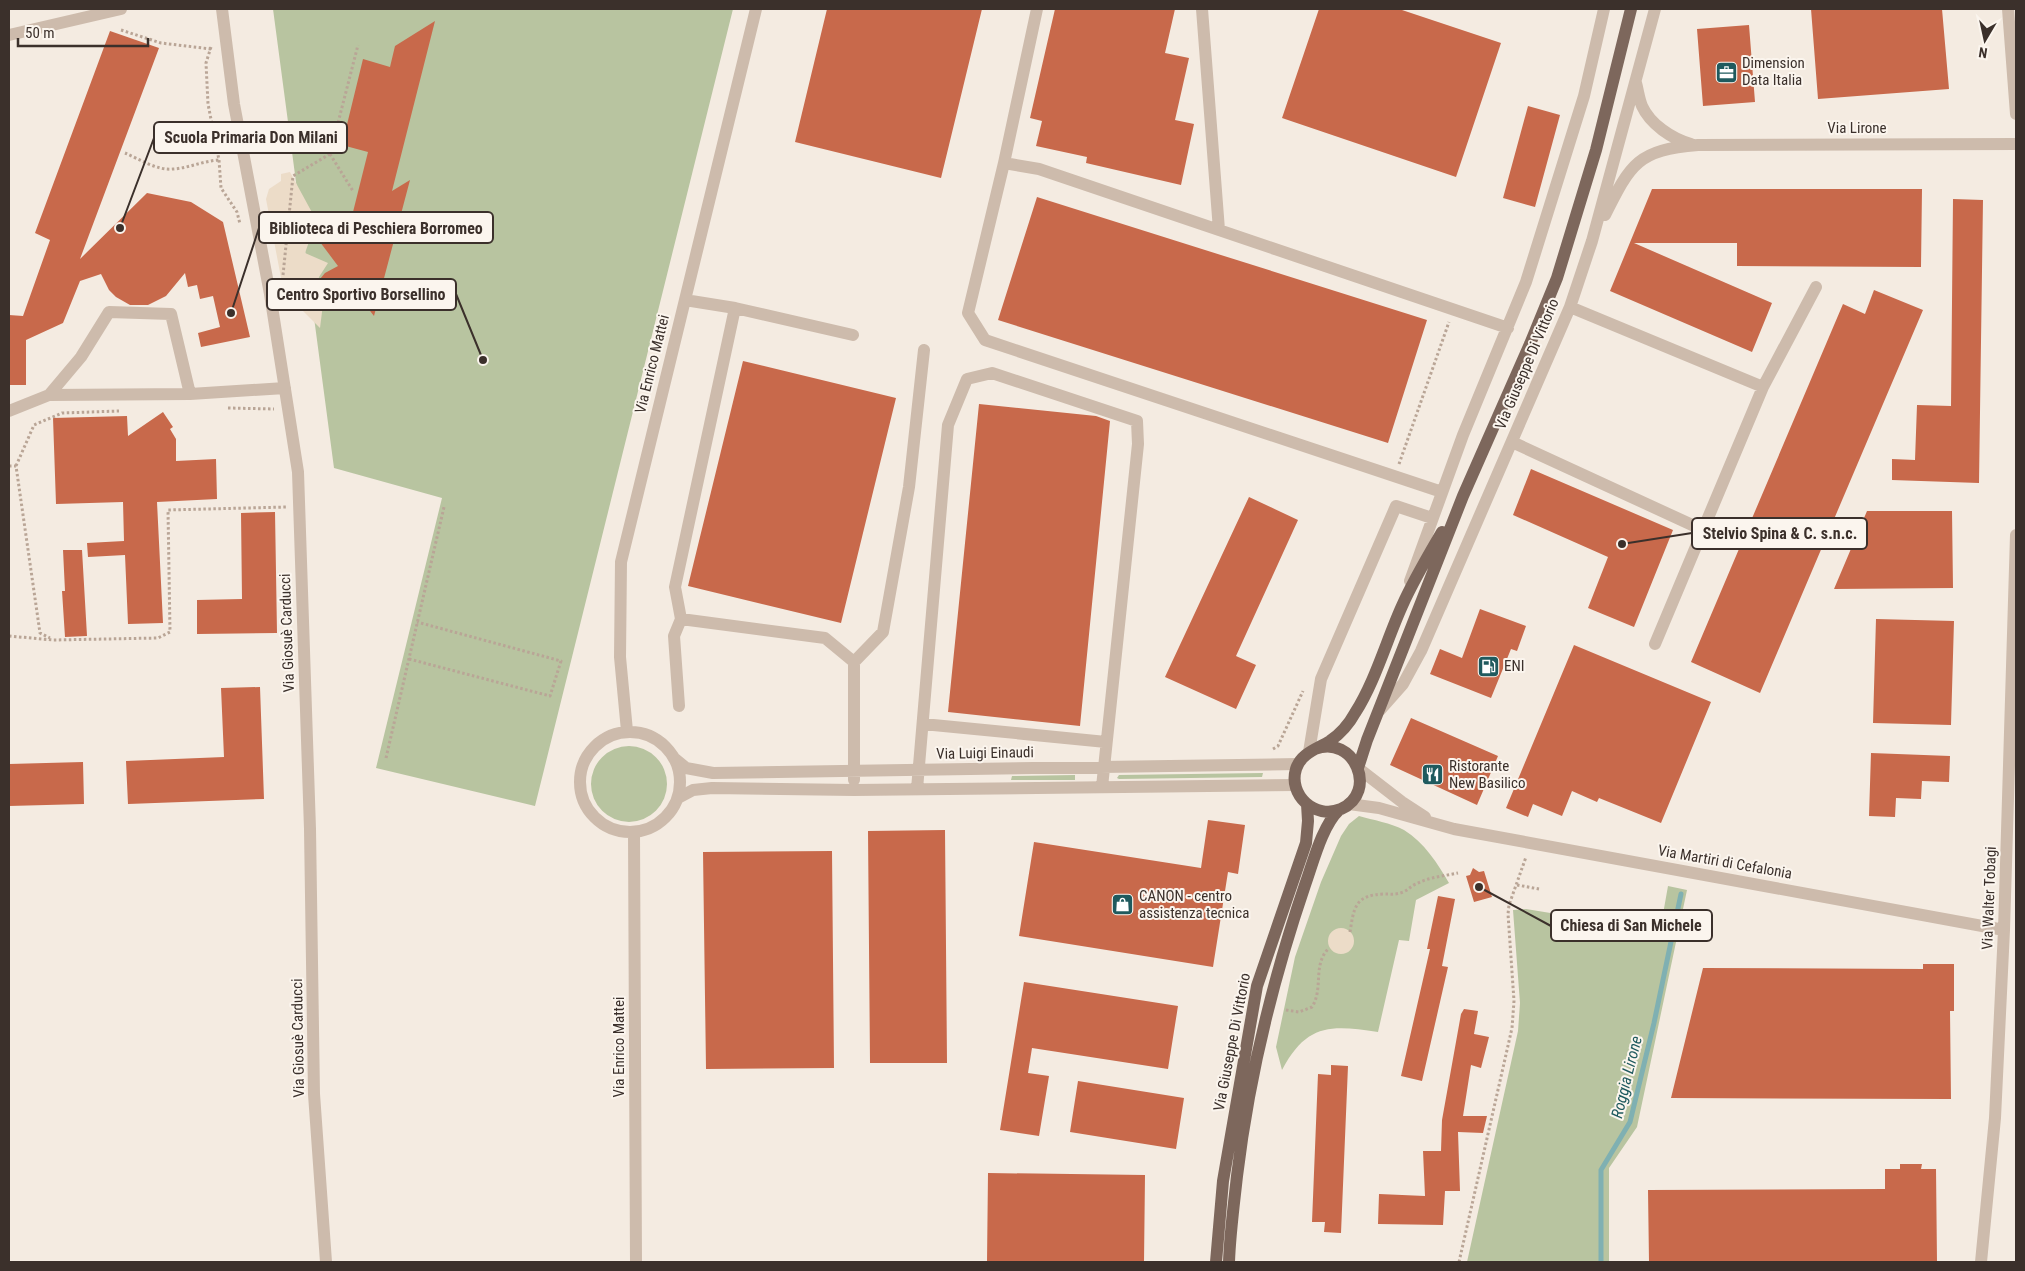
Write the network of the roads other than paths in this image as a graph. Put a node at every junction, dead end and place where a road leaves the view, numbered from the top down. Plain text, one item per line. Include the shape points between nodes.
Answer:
1 (121, 9) edge
2 (222, 9) edge
3 (756, 9) edge
4 (1037, 9) edge
5 (1202, 9) edge
6 (1604, 9) edge
7 (1631, 9) edge
8 (1655, 9) edge
9 (2008, 9) edge
10 (9, 35) edge
11 (1636, 82) junction
12 (2016, 114) edge
13 (2016, 144) edge
14 (1698, 145) junction
15 (1004, 163) junction
16 (1219, 230) junction
17 (1592, 241) junction
18 (1816, 287) dead end
19 (685, 300) junction
20 (1570, 307) junction
21 (735, 308) junction
22 (1508, 328) junction
23 (854, 335) dead end
24 (924, 350) dead end
25 (1763, 387) junction
26 (284, 388) junction
27 (190, 394) junction
28 (49, 395) junction
29 (9, 411) edge
30 (1512, 442) junction
31 (1442, 492) junction
32 (1463, 496) junction
33 (1432, 518) junction
34 (1703, 530) junction
35 (2016, 535) edge
36 (1403, 604) junction
37 (681, 619) junction
38 (1655, 644) dead end
39 (854, 662) junction
40 (679, 706) dead end
41 (1378, 712) junction
42 (923, 724) junction
43 (628, 732) junction
44 (1106, 742) junction
45 (1312, 750) junction
46 (675, 760) junction
47 (1298, 764) junction
48 (1358, 768) junction
49 (1103, 769) junction
50 (919, 770) junction
51 (854, 771) junction
52 (1295, 785) junction
53 (1102, 787) junction
54 (917, 789) junction
55 (854, 790) junction
56 (678, 798) junction
57 (1307, 804) junction
58 (1344, 806) junction
59 (1440, 826) junction
60 (634, 832) junction
61 (2004, 930) junction
62 (326, 1262) edge
63 (636, 1262) edge
64 (1216, 1262) edge
65 (1229, 1262) edge
66 (1981, 1262) edge

1 - 10 street
2 - 26 street, Via Giosuè Carducci via 234,104 270,294
3 - 19 street, Via Enrico Mattei
4 - 15 street
5 - 16 street
6 - 22 street, Via Giuseppe Di Vittorio via 1584,96 1529,274
7 - 32 main road, Via Giuseppe Di Vittorio via 1596,150 1557,278
8 - 11 street, Via Giuseppe Di Vittorio
9 - 12 street
11 - 14 street, Via Lirone via 1643,107 1653,121 1679,141
11 - 17 street, Via Giuseppe Di Vittorio
13 - 14 street, Via Lirone
14 - 17 street, Via Lirone via 1669,148 1641,159 1620,183
15 - 16 street via 1039,169
15 - 31 street via 968,313 985,340
16 - 22 street
17 - 20 street, Via Giuseppe Di Vittorio
18 - 25 street
19 - 21 street
19 - 43 street, Via Enrico Mattei via 621,562 620,657
20 - 25 street
20 - 30 street, Via Giuseppe Di Vittorio
21 - 23 street
21 - 37 street via 675,587
22 - 31 street, Via Giuseppe Di Vittorio
24 - 39 street via 910,487 883,632
25 - 34 street
26 - 27 street
26 - 62 street, Via Giosuè Carducci via 298,472 310,820 314,1094
27 - 28 street
27 - 28 street via 171,314 109,312 81,357
28 - 29 street
30 - 34 street
30 - 41 street, Via Giuseppe Di Vittorio via 1421,651 1403,684
31 - 33 street, Via Giuseppe Di Vittorio
32 - 36 main road, Via Giuseppe Di Vittorio
32 - 41 main road, Via Giuseppe Di Vittorio
33 - 36 street, Via Giuseppe Di Vittorio
33 - 45 street via 1396,506 1321,679
34 - 38 street
35 - 61 street, Via Walter Tobagi
36 - 45 main road, Via Giuseppe Di Vittorio via 1354,714 1336,736
37 - 39 street via 825,638
37 - 40 street via 674,636
39 - 51 street
41 - 48 main road, Via Giuseppe Di Vittorio
42 - 44 street
42 - 44 street via 948,425 966,379 992,372 1137,421 1138,444
42 - 50 street
43 - 46 street via 655,738
43 - 60 street via 598,742 587,754 578,784 590,814 602,825 617,831
44 - 49 street
45 - 47 main road, Via Giuseppe Di Vittorio
45 - 48 main road via 1326,746 1339,748
46 - 51 street, Via Luigi Einaudi via 686,768 712,773
46 - 56 street via 679,772
47 - 49 street, Via Luigi Einaudi
47 - 52 main road
48 - 58 main road, Via Giuseppe Di Vittorio via 1359,787
48 - 59 street, Via Martiri di Cefalonia
49 - 50 street, Via Luigi Einaudi
49 - 53 street
50 - 51 street, Via Luigi Einaudi
50 - 54 street
51 - 55 street
52 - 53 street
52 - 57 main road
53 - 54 street
54 - 55 street
55 - 56 street via 712,788 693,790
56 - 60 street via 661,822
57 - 58 main road via 1322,811
57 - 64 main road, Via Giuseppe Di Vittorio via 1306,843 1256,986 1223,1181
58 - 59 street, Via Martiri di Cefalonia via 1385,810
58 - 65 main road, Via Giuseppe Di Vittorio via 1332,819 1320,844 1282,956 1259,1045 1241,1145
59 - 61 street, Via Martiri di Cefalonia
60 - 63 street, Via Enrico Mattei
61 - 66 street, Via Walter Tobagi via 1995,1118

